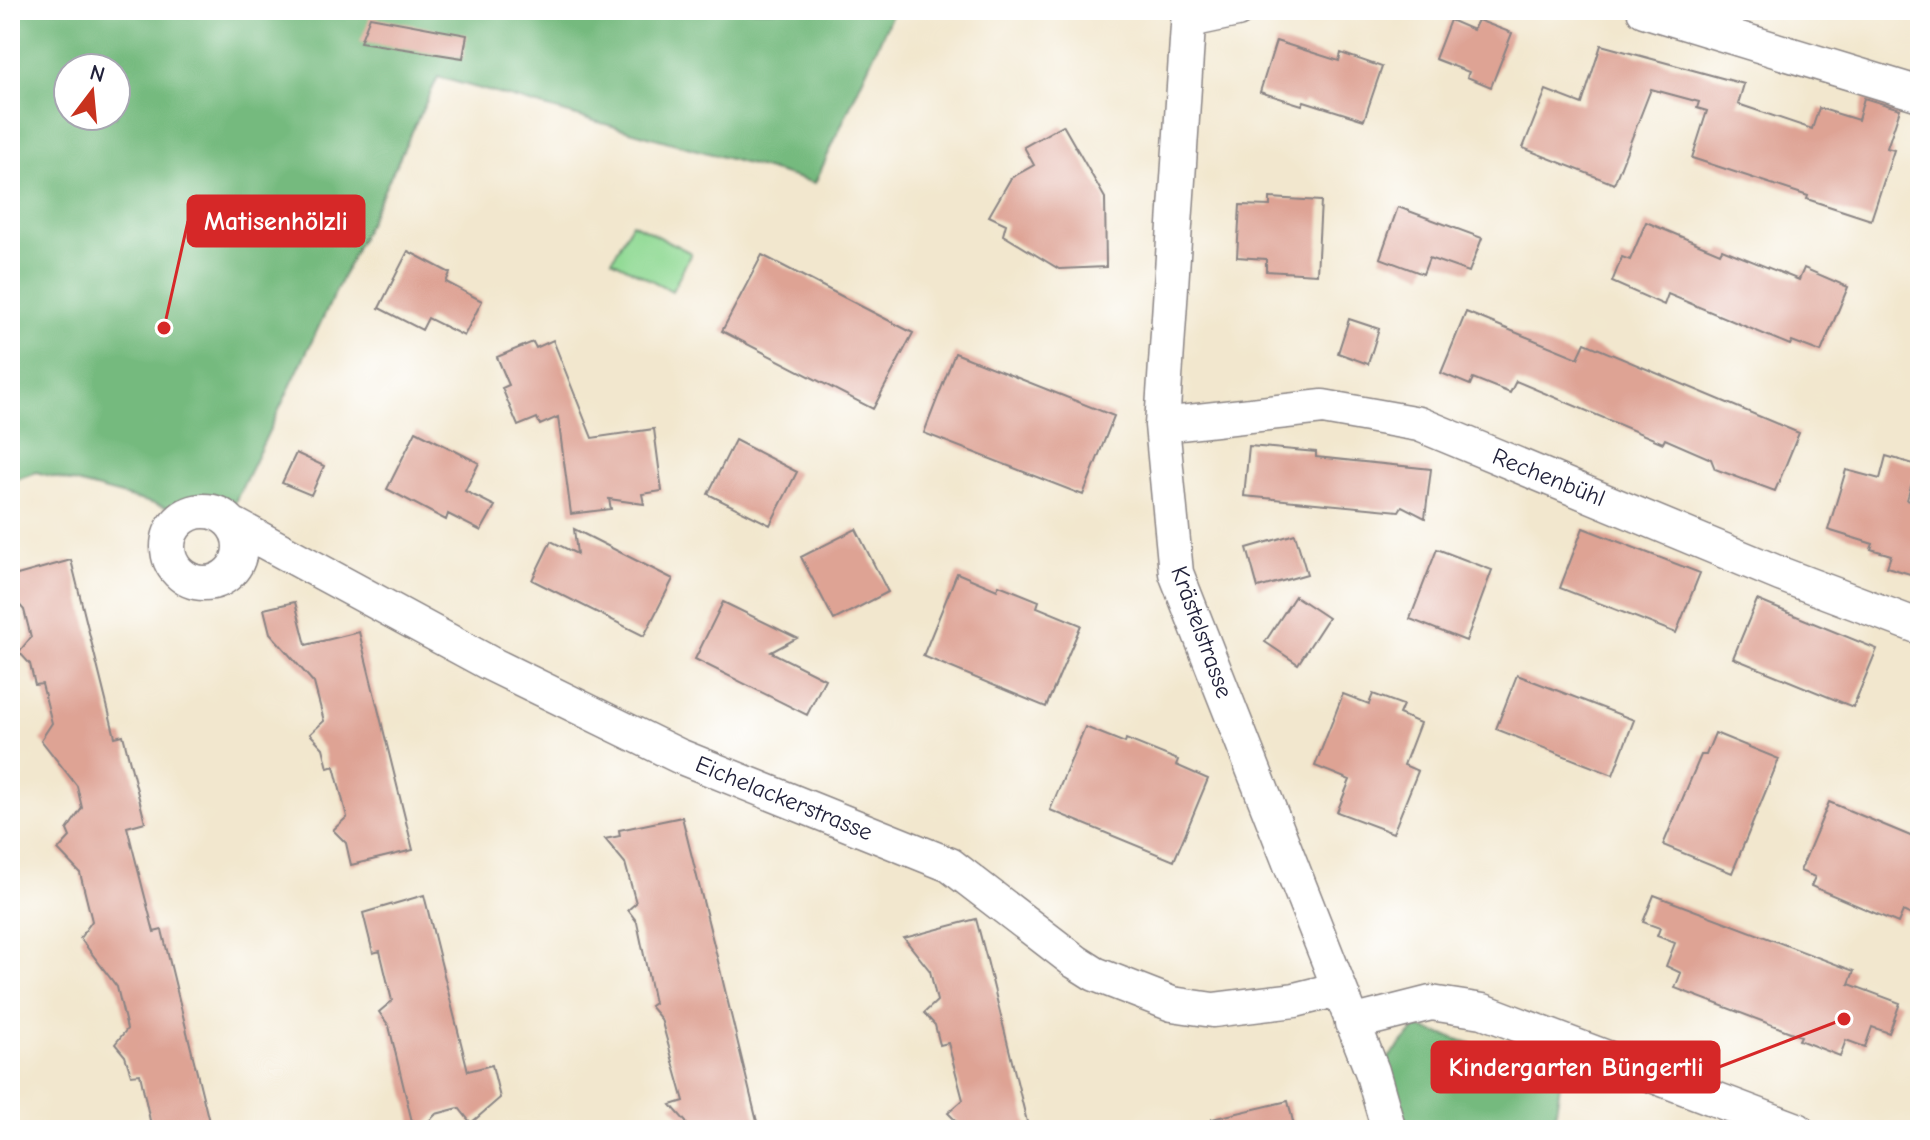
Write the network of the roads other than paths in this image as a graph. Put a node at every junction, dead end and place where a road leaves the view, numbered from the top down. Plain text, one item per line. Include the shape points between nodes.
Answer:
1 (1237, 10) edge
2 (1644, 10) edge
3 (1190, 15) edge
4 (1920, 94) edge
5 (1162, 425) junction
6 (236, 526) dead end
7 (1920, 627) edge
8 (1339, 989) junction
9 (1352, 1023) junction
10 (1389, 1130) edge
11 (1797, 1130) edge

1 - 3 street
2 - 4 street
3 - 5 street, Krästelstrasse
5 - 7 street, Rechenbühl via 1323,407 1419,424
5 - 8 street, Krästelstrasse via 1176,573
6 - 8 street, Eichelackerstrasse via 489,663 679,756 950,865 1095,974 1172,1004 1213,1010
8 - 9 street, Krästelstrasse
9 - 10 street, Krästelstrasse
9 - 11 street via 1431,1003 1483,1011

